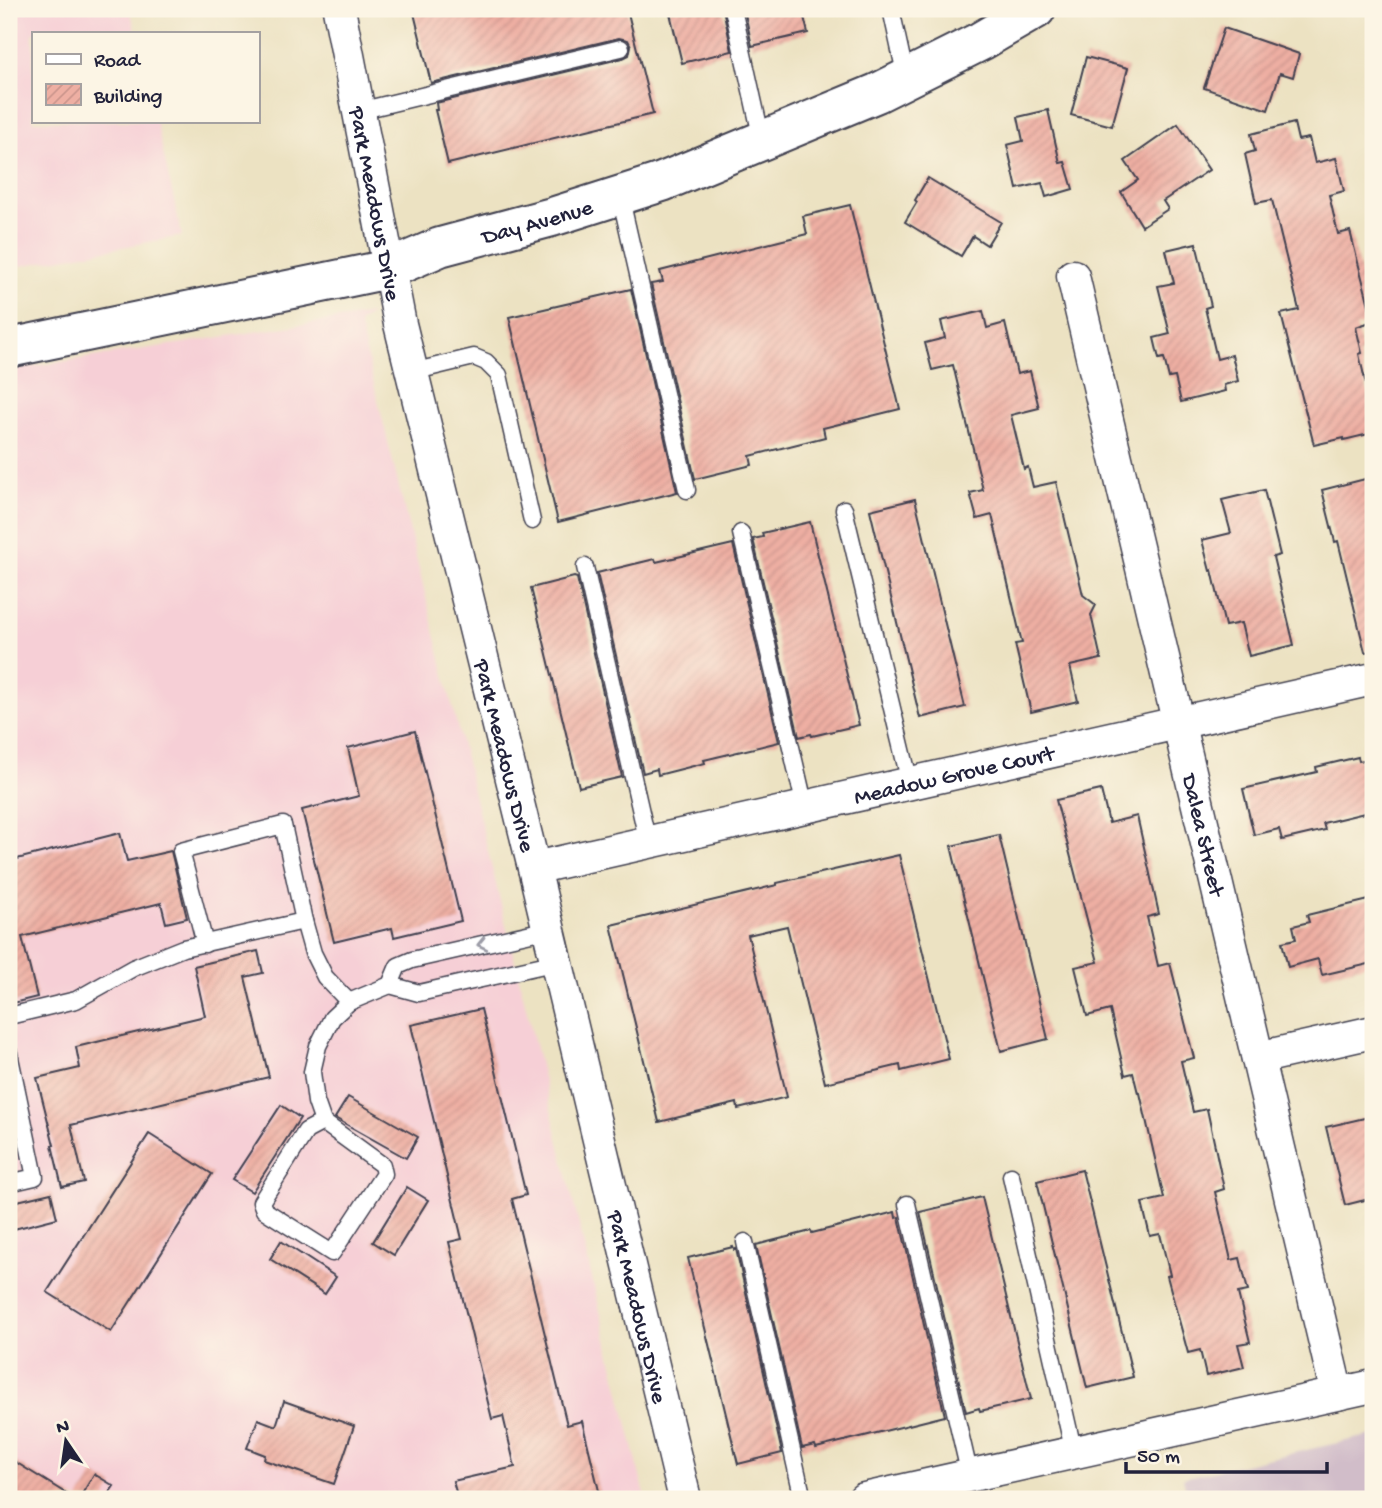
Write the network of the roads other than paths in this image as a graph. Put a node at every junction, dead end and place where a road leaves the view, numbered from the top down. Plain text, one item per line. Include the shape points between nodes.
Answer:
1 (339, 9) edge
2 (733, 9) edge
3 (891, 9) edge
4 (1036, 9) edge
5 (621, 48) dead end
6 (906, 78) junction
7 (359, 111) junction
8 (762, 140) junction
9 (620, 195) junction
10 (389, 269) junction
11 (1073, 276) dead end
12 (9, 348) edge
13 (412, 372) junction
14 (687, 490) dead end
15 (844, 509) dead end
16 (531, 522) dead end
17 (741, 533) dead end
18 (585, 567) dead end
19 (1373, 679) edge
20 (1179, 723) junction
21 (910, 783) junction
22 (805, 807) junction
23 (648, 843) junction
24 (534, 868) junction
25 (304, 921) junction
26 (549, 929) junction
27 (205, 944) junction
28 (557, 962) junction
29 (390, 985) junction
30 (349, 1002) junction
31 (9, 1016) edge
32 (1373, 1032) edge
33 (9, 1053) edge
34 (1258, 1058) junction
35 (323, 1122) junction
36 (1010, 1176) dead end
37 (9, 1183) edge
38 (907, 1204) dead end
39 (745, 1242) dead end
40 (1373, 1386) edge
41 (1337, 1394) junction
42 (1074, 1453) junction
43 (970, 1476) junction
44 (883, 1497) edge
45 (685, 1499) edge
46 (803, 1499) edge

1 - 7 street, Park Meadows Drive
2 - 8 lane
3 - 6 lane
4 - 6 street, Day Avenue
5 - 7 lane
6 - 8 street, Day Avenue
7 - 10 street, Park Meadows Drive
8 - 9 street, Day Avenue
9 - 10 street, Day Avenue via 440,247
9 - 14 lane
10 - 12 street, Day Avenue
10 - 13 street, Park Meadows Drive
11 - 20 street, Dalea Street
13 - 16 lane via 474,357 499,375
13 - 24 street, Park Meadows Drive
15 - 21 lane
17 - 22 lane
18 - 23 lane
19 - 20 street, Meadow Grove Court
20 - 21 street, Meadow Grove Court
20 - 34 street, Dalea Street
21 - 22 street, Meadow Grove Court
22 - 23 street, Meadow Grove Court
23 - 24 street, Meadow Grove Court
24 - 26 street, Park Meadows Drive
25 - 27 lane
25 - 27 lane via 283,825 181,851
25 - 30 lane via 325,976
26 - 28 street, Park Meadows Drive
26 -> 29 lane via 412,960 398,966
27 - 31 lane via 133,968 76,1000
28 - 29 lane via 419,993
28 - 45 street, Park Meadows Drive
29 - 30 lane
30 - 35 lane via 332,1018 312,1072
32 - 34 street
33 - 37 lane via 35,1177
34 - 41 street, Dalea Street
35 - 35 lane via 383,1165 384,1174 332,1253 264,1210 261,1202 306,1131
36 - 42 lane
38 - 43 lane
39 - 46 lane
40 - 41 street
41 - 42 street
42 - 43 street
43 - 44 street

